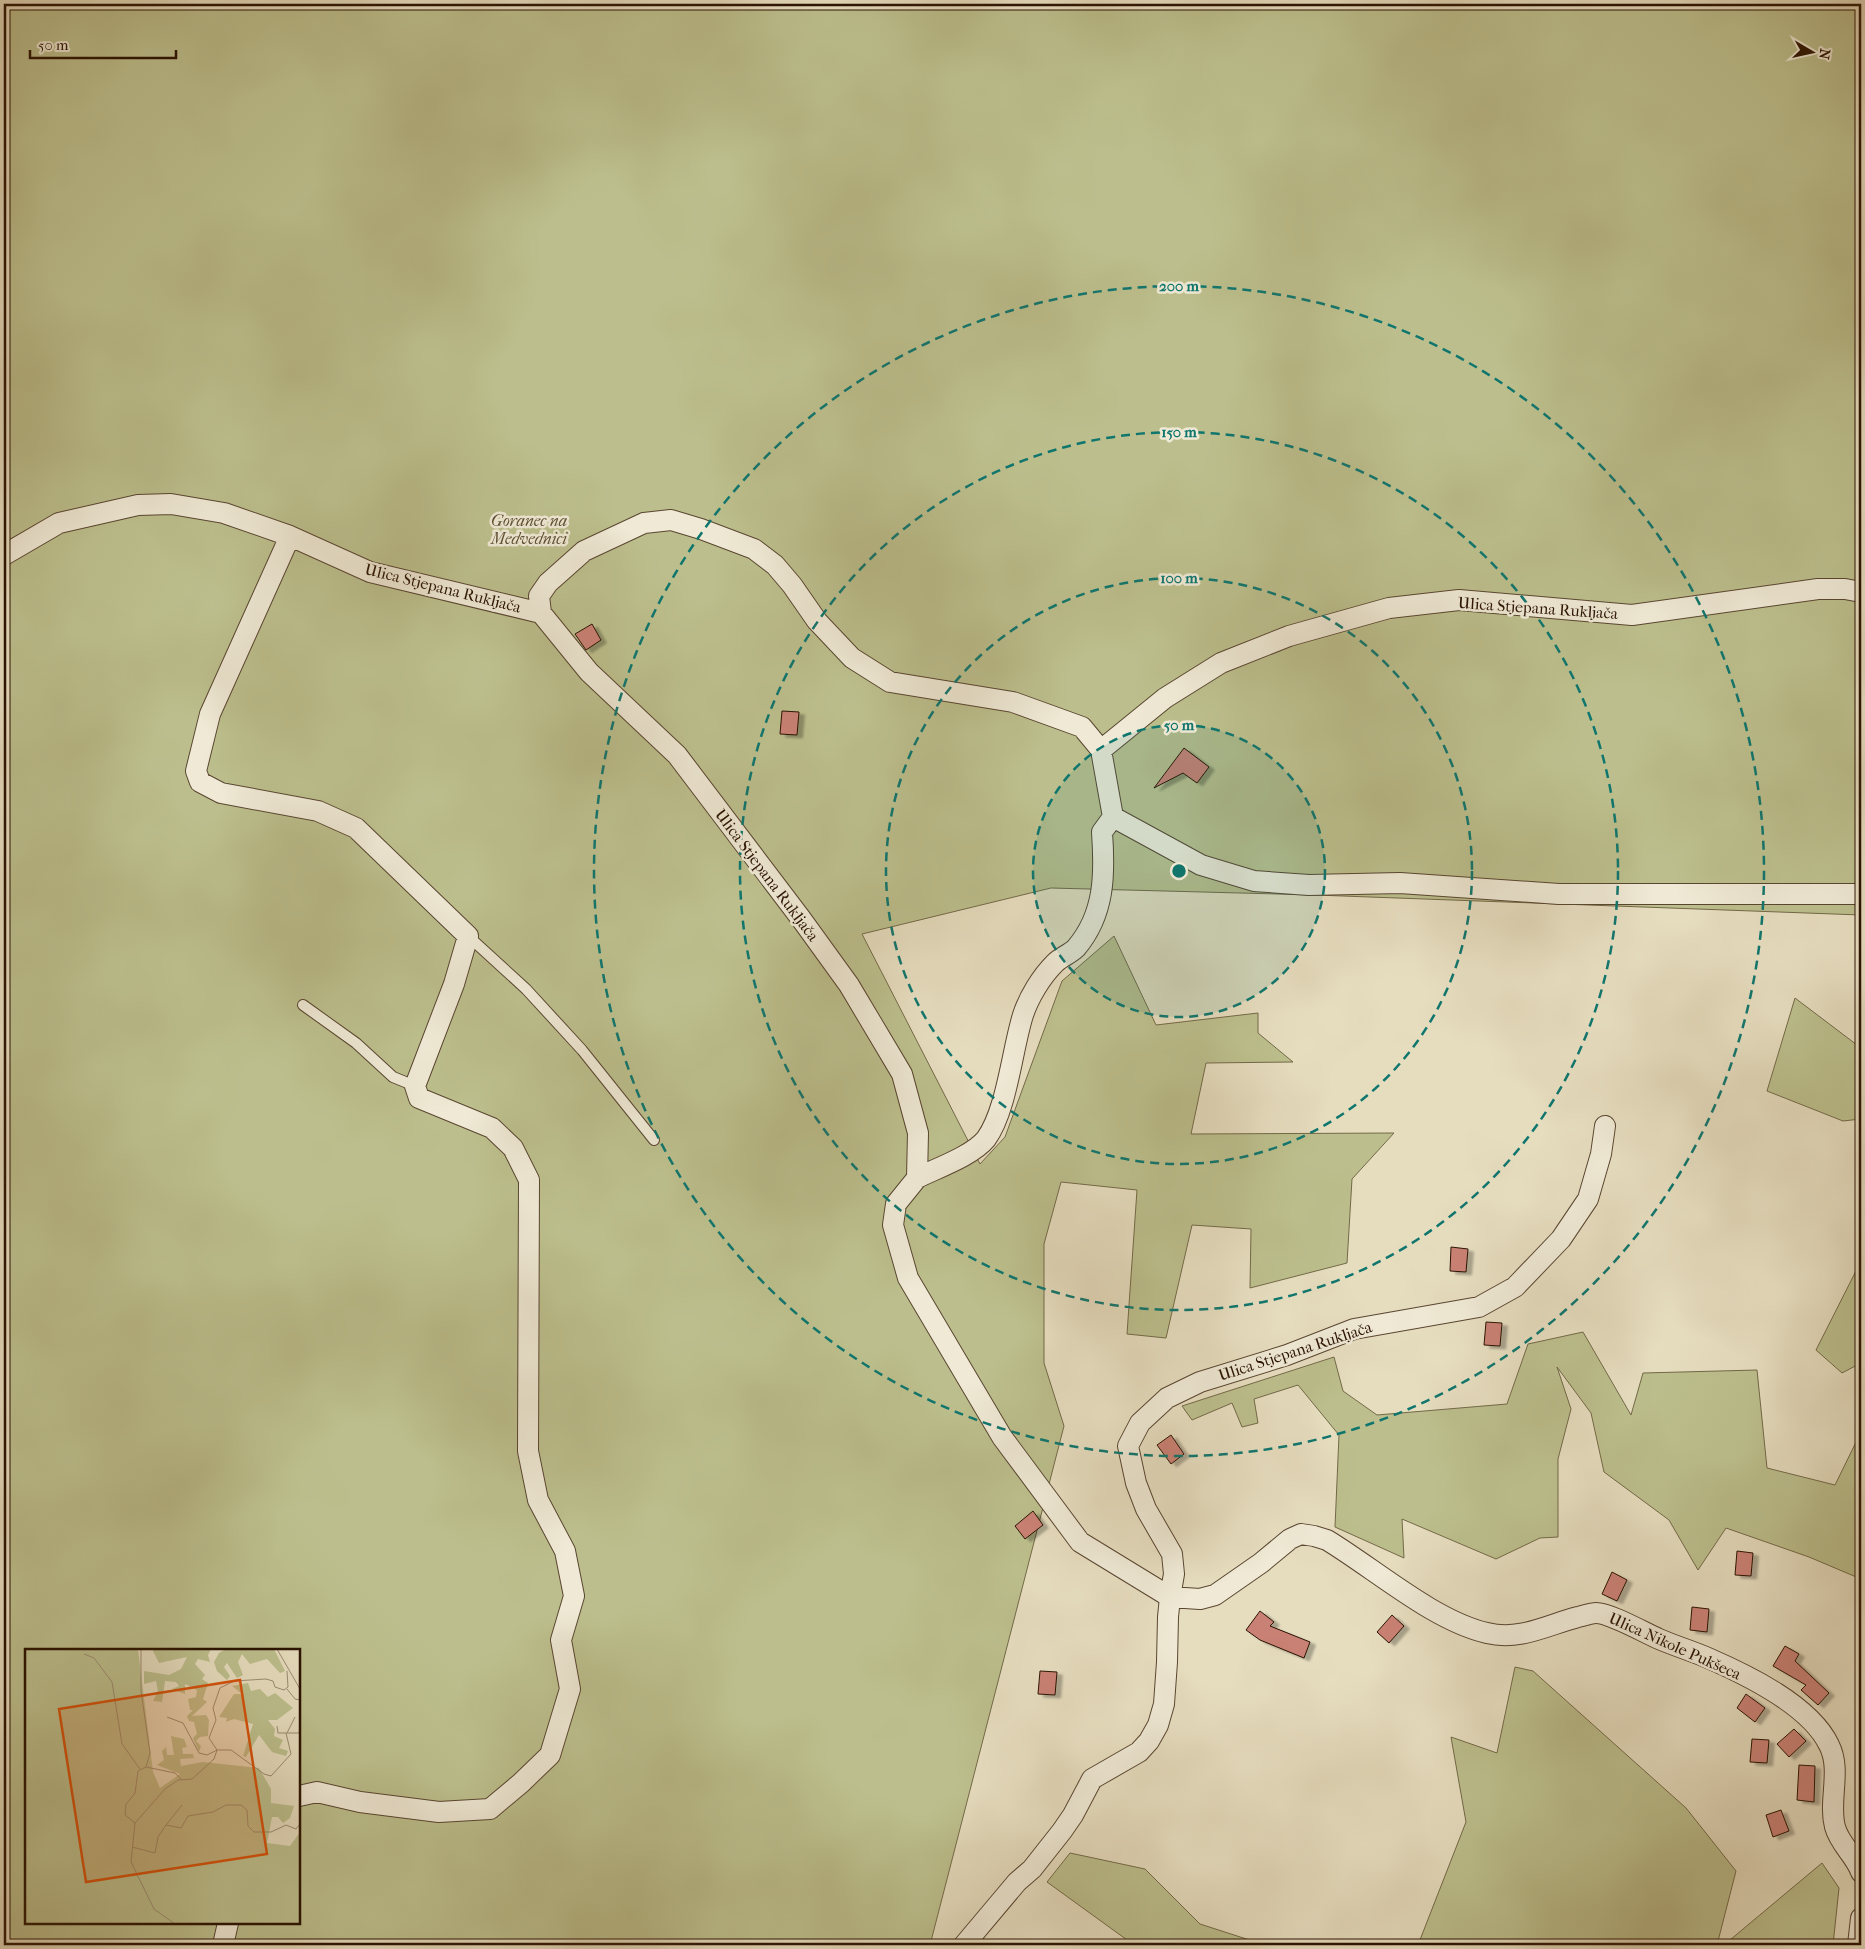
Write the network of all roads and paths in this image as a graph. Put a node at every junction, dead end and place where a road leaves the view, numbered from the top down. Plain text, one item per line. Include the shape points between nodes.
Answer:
1 (290, 536) junction
2 (4, 556) edge
3 (1861, 592) edge
4 (541, 613) junction
5 (1100, 750) junction
6 (1113, 817) junction
7 (1861, 894) edge
8 (468, 936) junction
9 (303, 1005) dead end
10 (415, 1086) junction
11 (1605, 1126) dead end
12 (654, 1140) dead end
13 (917, 1178) junction
14 (1170, 1597) junction
15 (300, 1796) edge
16 (1861, 1872) edge
17 (1861, 1918) edge
18 (228, 1924) edge
19 (223, 1945) edge
20 (964, 1945) edge
21 (1858, 1945) edge

1 - 2 street, Ulica Stjepana Rukljača via 224,513 171,504 138,505 59,523
1 - 4 street, Ulica Stjepana Rukljača via 370,572
1 - 8 street via 210,714 196,771 200,782 221,793 318,811 356,828
3 - 5 street, Ulica Stjepana Rukljača via 1845,588 1818,589 1632,615 1459,600 1389,608 1289,636 1221,663 1165,698
4 - 5 street, Ulica Stjepana Rukljača via 539,596 548,583 584,551 644,523 671,520 754,549 792,584 817,621 852,658 890,682 1013,702 1082,727
4 - 13 street, Ulica Stjepana Rukljača via 589,672 677,755 849,985 902,1074 918,1133
5 - 6 street, Ulica Stjepana Rukljača
6 - 7 street via 1201,864 1254,881 1309,885 1400,883 1559,894
6 - 13 street via 1102,832 1103,889 1090,929 1075,949 1055,963 1036,988 1024,1014 997,1118 985,1140 971,1152
8 - 10 street via 454,984
8 - 12 lane via 526,989 582,1050
9 - 10 lane via 356,1043 393,1077
10 - 15 street via 419,1098 492,1128 513,1148 529,1180 528,1452 538,1500 565,1552 574,1596 561,1640 570,1690 550,1755 490,1808 439,1812 360,1802 317,1792
11 - 14 street, Ulica Stjepana Rukljača via 1588,1200 1561,1239 1514,1287 1480,1307 1354,1329 1287,1355 1200,1382 1167,1398 1140,1423 1128,1446 1146,1509 1172,1554 1174,1574
13 - 14 street via 896,1204 893,1225 908,1278 1002,1437 1080,1542
14 - 16 street, Ulica Nikole Pukšeca via 1200,1599 1215,1595 1301,1534 1327,1540 1429,1608 1485,1633 1520,1635 1597,1613 1617,1619 1750,1679 1810,1719 1830,1747 1835,1780 1835,1825 1840,1840
14 - 20 street, Ulica Stjepana Rukljača via 1164,1704 1149,1741 1139,1752 1092,1779 1062,1831
17 - 21 street
18 - 19 street

